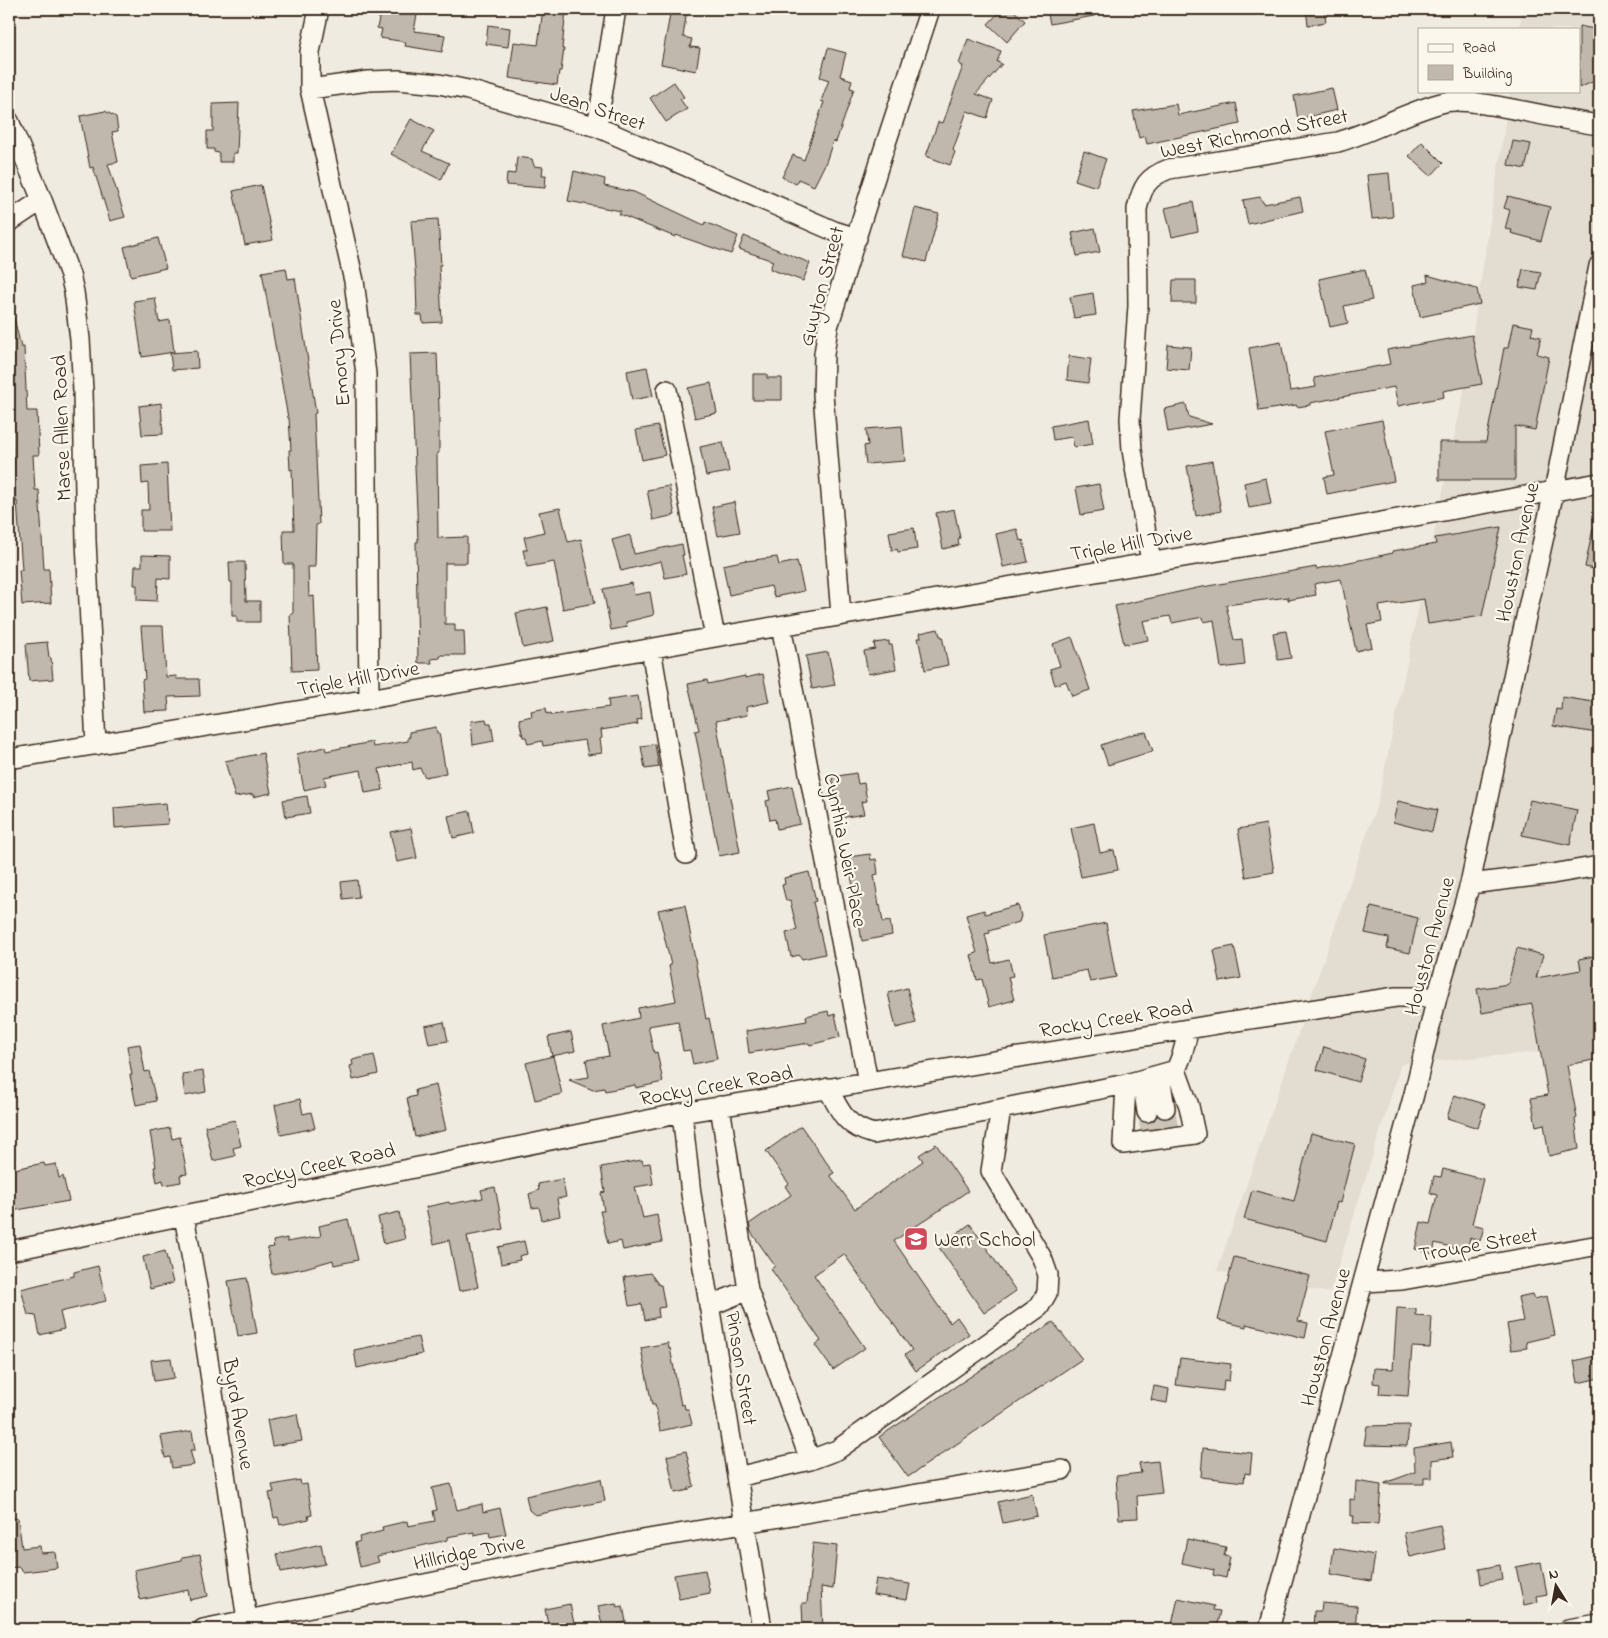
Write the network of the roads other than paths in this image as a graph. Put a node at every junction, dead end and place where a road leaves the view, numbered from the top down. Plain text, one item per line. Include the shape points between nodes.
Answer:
1 (319, 9) edge
2 (616, 9) edge
3 (930, 9) edge
4 (310, 89) junction
5 (9, 121) edge
6 (1599, 125) edge
7 (597, 127) junction
8 (42, 200) junction
9 (9, 222) edge
10 (856, 238) junction
11 (1599, 266) edge
12 (667, 390) dead end
13 (1599, 483) edge
14 (1554, 491) junction
15 (1151, 562) junction
16 (841, 615) junction
17 (781, 626) junction
18 (715, 637) junction
19 (651, 649) junction
20 (369, 699) junction
21 (96, 745) junction
22 (9, 759) edge
23 (686, 854) dead end
24 (1599, 866) edge
25 (1470, 884) junction
26 (1437, 997) junction
27 (1189, 1028) junction
28 (1168, 1073) junction
29 (868, 1082) junction
30 (1134, 1082) junction
31 (828, 1088) junction
32 (720, 1106) junction
33 (1165, 1108) tunnel mouth
34 (1001, 1109) junction
35 (1147, 1112) tunnel mouth
36 (682, 1113) junction
37 (184, 1216) junction
38 (1599, 1245) edge
39 (9, 1251) edge
40 (1363, 1282) junction
41 (748, 1290) junction
42 (709, 1306) junction
43 (810, 1460) junction
44 (1062, 1470) dead end
45 (737, 1477) junction
46 (745, 1523) junction
47 (247, 1620) junction
48 (1595, 1626) edge
49 (203, 1629) edge
50 (762, 1629) edge
51 (1270, 1629) edge
52 (1568, 1629) edge

1 - 4 street, Emory Drive via 310,52
2 - 7 street
3 - 10 street, Guyton Street
4 - 7 street, Jean Street via 368,81 438,84
4 - 20 street, Emory Drive via 354,281 366,374
5 - 8 street, Marse Allen Road
6 - 15 street, West Richmond Street via 1467,102 1446,102 1338,142 1169,169 1149,179 1137,209 1138,306 1130,419 1132,450
7 - 10 street, Jean Street
8 - 9 street
8 - 21 street, Marse Allen Road via 70,275 80,339
10 - 16 street, Guyton Street via 828,327 824,354 823,394
11 - 14 street, Houston Avenue
12 - 18 street
13 - 14 street, Triple Hill Drive
14 - 15 street, Triple Hill Drive
14 - 25 street, Houston Avenue
15 - 16 street, Triple Hill Drive
16 - 17 street, Triple Hill Drive
17 - 18 street, Triple Hill Drive
17 - 29 street, Cynthia Weir Place
18 - 19 street, Triple Hill Drive
19 - 20 street, Triple Hill Drive
19 - 23 street
20 - 21 street, Triple Hill Drive
21 - 22 street, Triple Hill Drive
24 - 25 street
25 - 26 street, Houston Avenue
26 - 27 street, Rocky Creek Road via 1396,996
26 - 40 street, Houston Avenue
27 - 28 street via 1182,1055
27 - 29 street, Rocky Creek Road
28 - 30 street
28 - 30 street via 1189,1106 1195,1134 1170,1133 1123,1144
28 - 33 street
29 - 31 street, Rocky Creek Road
30 - 34 street
30 - 35 street
31 - 32 street, Rocky Creek Road
31 - 34 street via 849,1124 874,1134
32 - 36 street, Rocky Creek Road
32 - 41 street
34 - 43 street via 991,1171 1042,1258 1048,1275 1048,1293 1039,1307 837,1450
36 - 37 street, Rocky Creek Road
36 - 42 street, Pinson Street
37 - 39 street, Rocky Creek Road
37 - 47 street, Byrd Avenue
38 - 40 street, Troupe Street via 1402,1280
40 - 51 street, Houston Avenue
41 - 42 street
41 - 43 street
42 - 45 street, Pinson Street
43 - 45 street
44 - 46 street, Hillridge Drive
45 - 46 street, Pinson Street
46 - 47 street, Hillridge Drive via 636,1541
46 - 50 street, Pinson Street
47 - 49 street, Hillridge Drive
48 - 52 street

